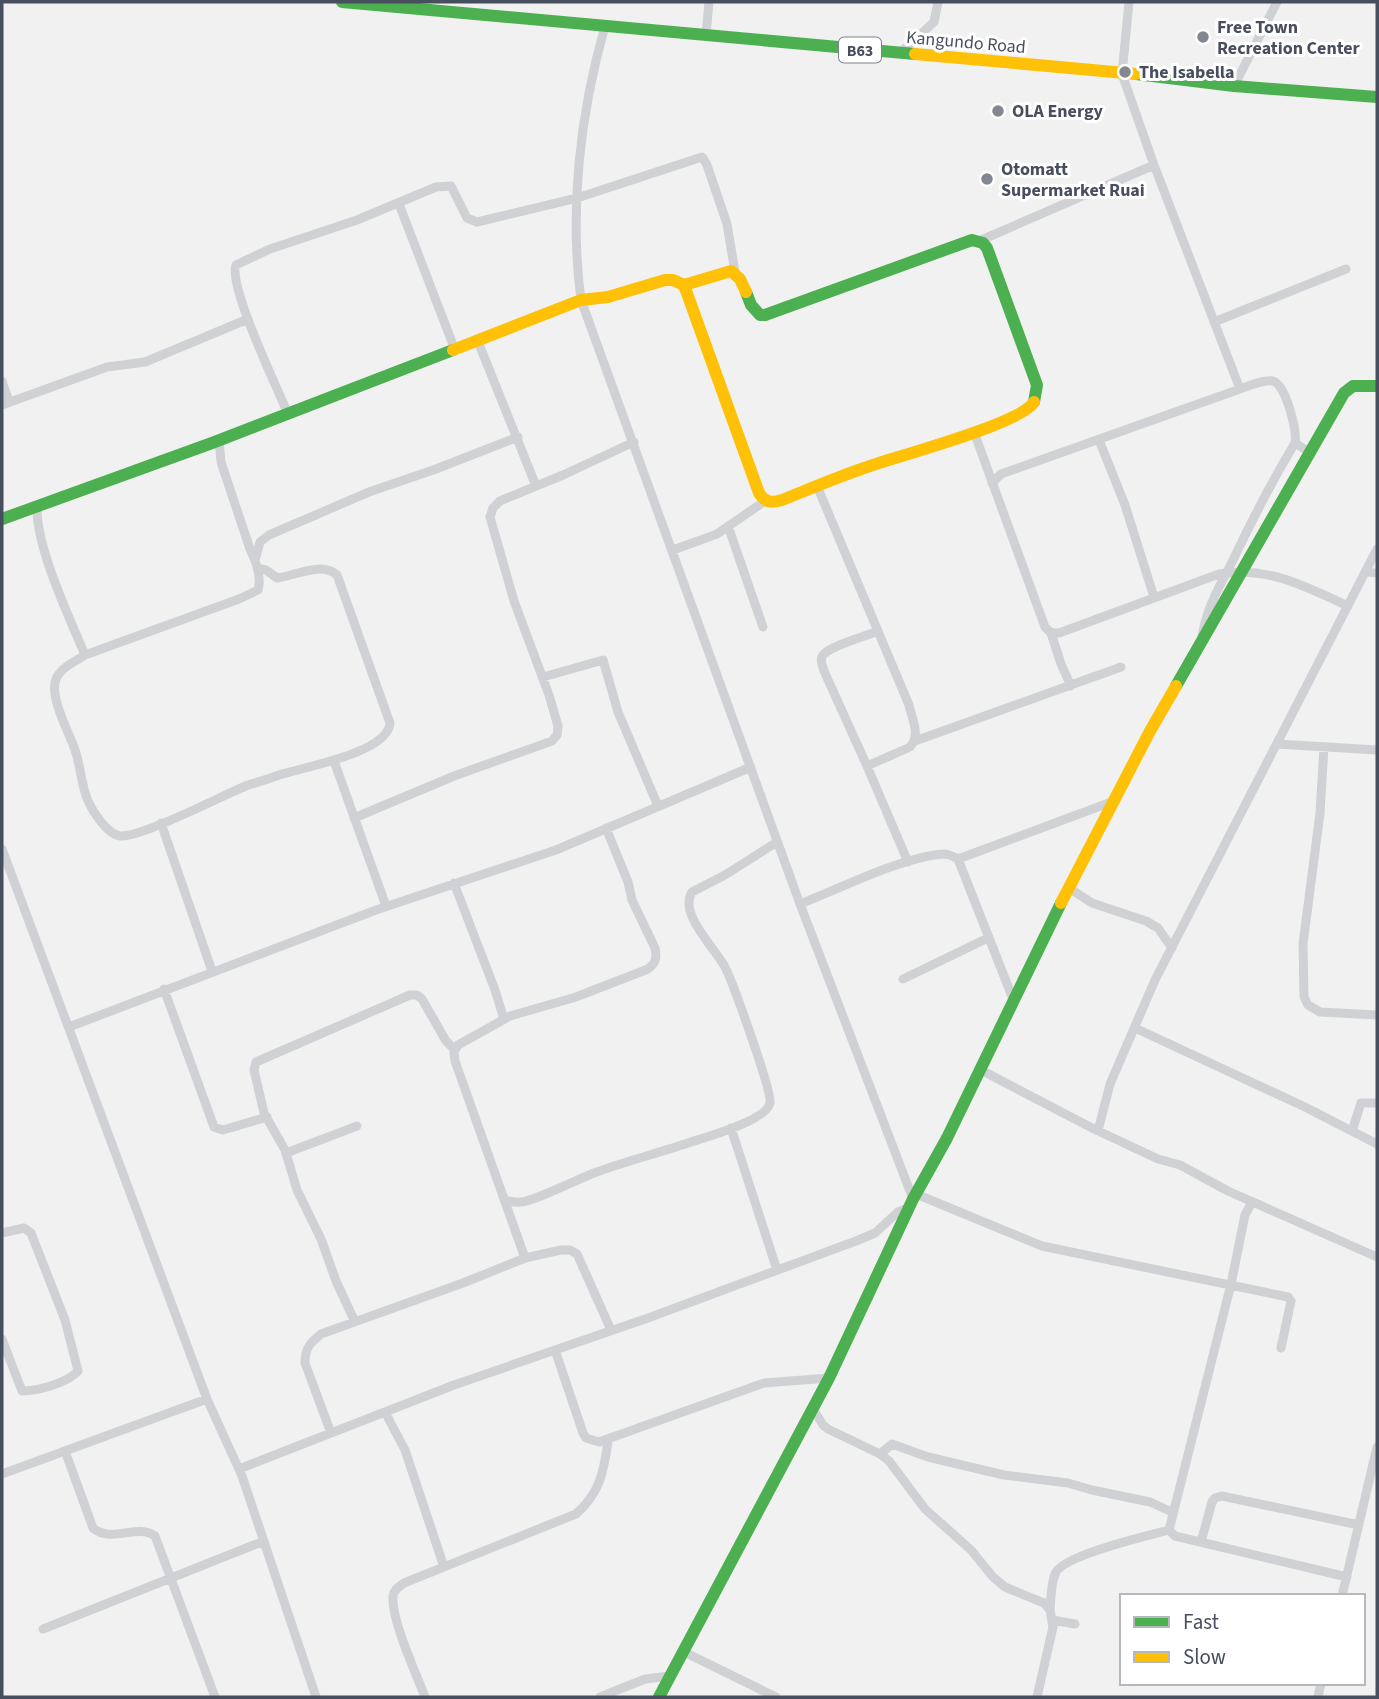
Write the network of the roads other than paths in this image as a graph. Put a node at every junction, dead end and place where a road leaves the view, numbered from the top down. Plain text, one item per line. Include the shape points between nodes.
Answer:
1 (342, 2) edge
2 (709, 2) edge
3 (938, 2) edge
4 (1129, 2) edge
5 (1277, 2) edge
6 (605, 26) junction
7 (706, 36) junction
8 (900, 54) junction
9 (1122, 74) junction
10 (1234, 86) junction
11 (1377, 97) edge
12 (1154, 165) junction
13 (577, 198) junction
14 (400, 204) junction
15 (979, 242) junction
16 (1346, 269) dead end
17 (735, 272) junction
18 (684, 285) junction
19 (581, 300) junction
20 (248, 319) junction
21 (1214, 322) junction
22 (477, 339) junction
23 (455, 350) junction
24 (2, 381) edge
25 (1377, 386) edge
26 (1240, 389) junction
27 (6, 404) edge
28 (287, 412) junction
29 (974, 432) junction
30 (518, 437) junction
31 (219, 440) junction
32 (1099, 440) junction
33 (634, 442) junction
34 (1295, 443) junction
35 (1309, 452) junction
36 (987, 469) junction
37 (1002, 474) junction
38 (992, 483) junction
39 (536, 486) junction
40 (817, 486) junction
41 (765, 501) junction
42 (37, 507) junction
43 (2, 519) edge
44 (728, 526) junction
45 (1377, 549) edge
46 (673, 550) junction
47 (256, 564) junction
48 (1241, 570) junction
49 (1366, 572) junction
50 (1226, 573) junction
51 (1377, 573) edge
52 (1154, 597) junction
53 (1348, 606) junction
54 (763, 627) dead end
55 (878, 631) junction
56 (1051, 633) junction
57 (1201, 641) junction
58 (85, 655) junction
59 (1121, 667) dead end
60 (542, 677) junction
61 (1071, 686) junction
62 (915, 741) junction
63 (1277, 744) junction
64 (1324, 747) junction
65 (1377, 750) edge
66 (334, 761) junction
67 (867, 766) junction
68 (751, 767) junction
69 (1114, 801) junction
70 (658, 806) junction
71 (354, 818) junction
72 (161, 823) junction
73 (606, 828) junction
74 (777, 842) junction
75 (2, 849) edge
76 (958, 859) junction
77 (908, 862) junction
78 (454, 883) junction
79 (1069, 888) junction
80 (800, 904) junction
81 (386, 906) junction
82 (988, 938) junction
83 (1172, 948) junction
84 (212, 971) junction
85 (903, 979) dead end
86 (164, 989) junction
87 (1013, 999) junction
88 (1377, 1015) edge
89 (504, 1020) junction
90 (69, 1027) junction
91 (1135, 1028) junction
92 (455, 1050) junction
93 (979, 1069) junction
94 (1377, 1103) edge
95 (267, 1117) junction
96 (357, 1126) dead end
97 (732, 1128) junction
98 (1098, 1131) junction
99 (1352, 1131) junction
100 (1377, 1144) edge
101 (286, 1153) junction
102 (504, 1200) junction
103 (912, 1200) junction
104 (1252, 1202) junction
105 (521, 1203) junction
106 (513, 1224) junction
107 (2, 1233) edge
108 (1377, 1257) edge
109 (525, 1258) junction
110 (777, 1270) junction
111 (1231, 1284) junction
112 (355, 1322) junction
113 (611, 1330) junction
114 (2, 1339) edge
115 (1281, 1348) dead end
116 (555, 1350) junction
117 (829, 1378) junction
118 (207, 1399) junction
119 (812, 1407) junction
120 (385, 1412) junction
121 (331, 1433) junction
122 (608, 1441) junction
123 (1377, 1447) edge
124 (65, 1451) junction
125 (880, 1454) junction
126 (239, 1469) junction
127 (2, 1474) edge
128 (1365, 1499) junction
129 (1377, 1502) edge
130 (1172, 1512) junction
131 (1359, 1525) junction
132 (1169, 1530) junction
133 (264, 1541) junction
134 (1201, 1542) junction
135 (444, 1567) junction
136 (1347, 1577) junction
137 (172, 1578) junction
138 (1343, 1594) edge
139 (1050, 1609) junction
140 (1052, 1620) junction
141 (1075, 1624) dead end
142 (43, 1629) dead end
143 (682, 1651) junction
144 (670, 1676) junction
145 (215, 1697) edge
146 (316, 1697) edge
147 (425, 1697) edge
148 (600, 1697) edge
149 (659, 1697) edge
150 (776, 1697) edge
151 (1037, 1697) edge

1 - 6 main road, Kangundo Road / B63
2 - 7 street
3 - 8 street via 934,22
4 - 9 street
5 - 10 street
6 - 7 main road, Kangundo Road / B63
6 - 13 street via 585,112
7 - 8 main road, Kangundo Road / B63
8 - 9 main road, Kangundo Road / B63
9 - 10 main road, Kangundo Road / B63
9 - 12 street
10 - 11 main road, Kangundo Road / B63
12 - 15 street
12 - 21 street
13 - 14 street via 473,223 451,186 436,187
13 - 17 street via 702,157 727,224
13 - 19 street
14 - 20 street via 241,261 234,277
14 - 23 street
15 - 17 main road via 961,242 765,315 752,309
15 - 29 main road via 987,248 1037,393 1023,412
16 - 21 street
17 - 18 main road
18 - 19 main road via 665,280 608,298
18 - 41 main road
19 - 22 main road
19 - 33 street
20 - 27 street via 145,362 107,367
20 - 28 street
21 - 26 street
22 - 23 main road
22 - 30 street
23 - 28 main road
24 - 27 street
25 - 35 main road via 1353,386 1344,393
26 - 32 street
26 - 34 street via 1269,381 1277,384 1296,429
28 - 31 main road
29 - 36 street
29 - 40 main road
30 - 39 street
30 - 47 street via 369,492 269,536 260,542
31 - 42 main road
31 - 47 street via 221,462
32 - 37 street
32 - 52 street
33 - 39 street
33 - 46 street
34 - 35 street
34 - 50 street
35 - 48 main road
36 - 37 street
36 - 38 street
37 - 38 street
38 - 56 street
39 - 60 street via 500,501 489,517
40 - 41 main road via 772,503
40 - 55 street
41 - 44 street
42 - 43 main road
42 - 58 street via 53,576
44 - 46 street
44 - 54 street
45 - 49 street
46 - 68 street
47 - 58 street via 258,590
47 - 66 street via 276,578 326,569 337,575 342,587 390,723 385,735
48 - 50 street
48 - 53 street via 1280,577
48 - 57 main road
49 - 51 street
49 - 53 street
50 - 52 street
50 - 57 street via 1207,610
52 - 56 street
53 - 63 street
55 - 62 street via 909,705
55 - 67 street via 830,650 821,659
56 - 61 street
57 - 69 main road
58 - 72 street via 59,674 55,689 89,803 116,835
59 - 61 street
60 - 70 street via 603,660 618,712
60 - 71 street via 558,726 552,741
61 - 62 street
62 - 67 street
63 - 64 street
63 - 83 street
64 - 65 street
64 - 88 street via 1303,944 1304,997 1320,1012
66 - 71 street
66 - 72 street via 248,786
67 - 77 street
68 - 70 street
68 - 74 street
69 - 76 street
69 - 79 main road
70 - 73 street
71 - 81 street
72 - 84 street
73 - 78 street via 535,858
73 - 89 street via 655,948 654,964 576,997
74 - 80 street
74 - 97 street via 689,897 701,933 724,965 771,1101 757,1117
75 - 90 street
76 - 77 street via 945,854
76 - 82 street
77 - 80 street
78 - 81 street
78 - 89 street
79 - 83 street via 1092,903 1146,921 1158,928
79 - 87 main road
80 - 103 street
81 - 84 street
82 - 85 street
82 - 87 street
83 - 91 street
84 - 86 street
86 - 90 street
86 - 95 street via 214,1127 223,1130
87 - 93 main road
89 - 92 street
90 - 118 street
91 - 98 street via 1110,1084
91 - 99 street
92 - 95 street via 422,999 410,995 256,1062 260,1101
92 - 102 street
93 - 98 street
93 - 103 main road
94 - 99 street via 1361,1102
95 - 101 street
96 - 101 street
97 - 105 street via 596,1172
97 - 110 street
98 - 104 street via 1158,1159 1181,1164
99 - 100 street
101 - 112 street via 297,1190
102 - 105 street
102 - 106 street
103 - 110 street via 875,1233
103 - 111 street via 1042,1246
103 - 117 main road
104 - 108 street
104 - 111 street via 1245,1215
105 - 106 street
106 - 109 street
107 - 114 street via 15,1228 31,1233 65,1320 78,1371 62,1381 22,1391
109 - 112 street
109 - 113 street via 562,1250 577,1254
110 - 113 street
111 - 115 street via 1288,1297 1291,1301
111 - 130 street
112 - 121 street via 321,1334 305,1353
113 - 116 street
116 - 120 street
116 - 122 street via 583,1433 592,1441
117 - 119 main road
117 - 122 street via 764,1382
118 - 124 street
118 - 126 street
119 - 125 street via 828,1429
119 - 143 main road
120 - 121 street
120 - 135 street via 405,1450
121 - 126 street
122 - 135 street via 598,1484 590,1502 576,1514
123 - 128 street
124 - 127 street
124 - 137 street via 93,1528 111,1535 152,1533
125 - 130 street via 892,1444 1003,1475 1068,1483 1150,1502
125 - 139 street via 925,1509 971,1550 993,1577
126 - 133 street
128 - 129 street
128 - 131 street
130 - 132 street
131 - 134 street via 1222,1496 1212,1502
131 - 136 street
132 - 134 street
132 - 139 street via 1103,1548 1061,1566 1055,1574
133 - 137 street
133 - 146 street
134 - 136 street
135 - 147 street via 404,1583 393,1596
136 - 138 street
137 - 142 street
137 - 145 street
139 - 140 street
140 - 141 street
140 - 151 street
143 - 144 main road
143 - 150 street
144 - 148 street via 645,1679
144 - 149 main road

